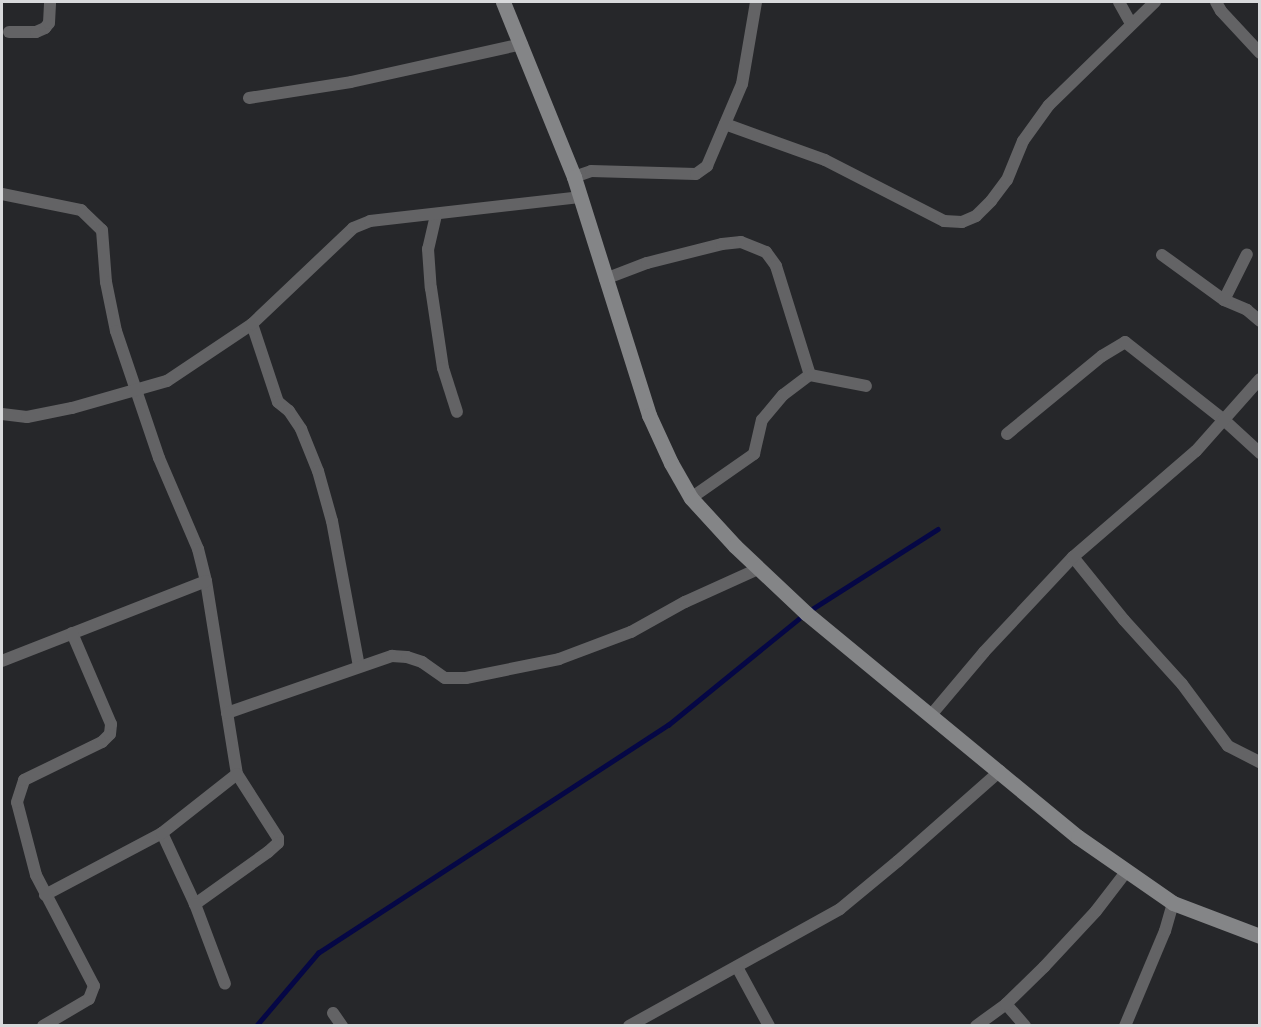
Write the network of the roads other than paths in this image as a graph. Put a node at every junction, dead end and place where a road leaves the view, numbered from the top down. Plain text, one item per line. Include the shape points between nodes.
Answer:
1 (50, 2) edge
2 (503, 2) edge
3 (756, 2) edge
4 (1119, 2) edge
5 (1155, 2) edge
6 (1216, 2) edge
7 (1131, 24) junction
8 (9, 32) dead end
9 (522, 44) junction
10 (1260, 53) edge
11 (249, 98) dead end
12 (725, 124) junction
13 (574, 177) junction
14 (2, 194) edge
15 (580, 197) junction
16 (436, 215) junction
17 (1247, 254) dead end
18 (1162, 255) dead end
19 (605, 279) junction
20 (1224, 300) junction
21 (1260, 321) edge
22 (252, 324) junction
23 (810, 375) junction
24 (1260, 379) edge
25 (866, 386) dead end
26 (136, 391) junction
27 (457, 412) dead end
28 (2, 414) edge
29 (1224, 420) junction
30 (1007, 434) dead end
31 (1260, 453) edge
32 (691, 498) junction
33 (1073, 557) junction
34 (758, 568) junction
35 (206, 581) junction
36 (72, 633) junction
37 (2, 661) edge
38 (359, 667) junction
39 (227, 713) junction
40 (931, 715) junction
41 (1260, 762) edge
42 (1000, 771) junction
43 (237, 774) junction
44 (162, 833) junction
45 (1126, 872) junction
46 (45, 896) junction
47 (195, 903) junction
48 (1173, 903) junction
49 (1260, 936) edge
50 (737, 967) junction
51 (225, 984) dead end
52 (1006, 1004) junction
53 (333, 1013) dead end
54 (44, 1026) edge
55 (342, 1026) edge
56 (629, 1026) edge
57 (769, 1026) edge
58 (976, 1026) edge
59 (1024, 1026) edge
60 (1125, 1026) edge

1 - 8 street via 50,23 45,28
2 - 9 main road
3 - 12 street via 742,84
4 - 7 street
5 - 7 street
6 - 10 street
7 - 12 street via 1049,105 1023,141 1006,180 991,201 976,216 962,222 944,221 825,160
9 - 11 street via 351,82
9 - 13 main road
12 - 13 street via 707,166 696,174 591,171
13 - 15 main road
14 - 26 street via 81,210 102,230 106,282 116,331
15 - 16 street
15 - 19 main road
16 - 22 street via 370,221 354,228
16 - 27 street via 428,249 431,288 443,368
17 - 20 street
18 - 20 street
19 - 23 street via 647,263 722,244 741,242 766,252 776,266
19 - 32 main road via 649,415
20 - 21 street
22 - 26 street via 167,381
22 - 38 street via 278,402 302,429 318,471 332,521
23 - 25 street
23 - 32 street via 783,395 762,420 754,454
24 - 29 street
26 - 28 street via 27,417
26 - 35 street via 159,458 198,549
29 - 30 street via 1125,342 1102,356
29 - 31 street
29 - 33 street via 1196,451
32 - 34 main road
33 - 40 street
33 - 41 street via 1182,684 1228,746
34 - 38 street via 631,632 559,659 466,678 445,678 407,657 392,656
34 - 40 main road via 806,613
35 - 36 street
35 - 39 street
36 - 37 street
36 - 46 street via 111,724 110,735 24,780 19,788 17,802
38 - 39 street
39 - 43 street
40 - 42 main road
42 - 45 main road
42 - 50 street via 840,909
43 - 44 street
43 - 47 street via 274,828 279,843
44 - 46 street
44 - 47 street
45 - 48 main road
45 - 52 street via 1096,911
46 - 54 street via 94,986 89,999
47 - 51 street
48 - 49 main road
48 - 60 street
50 - 56 street
50 - 57 street
52 - 58 street
52 - 59 street
53 - 55 street

